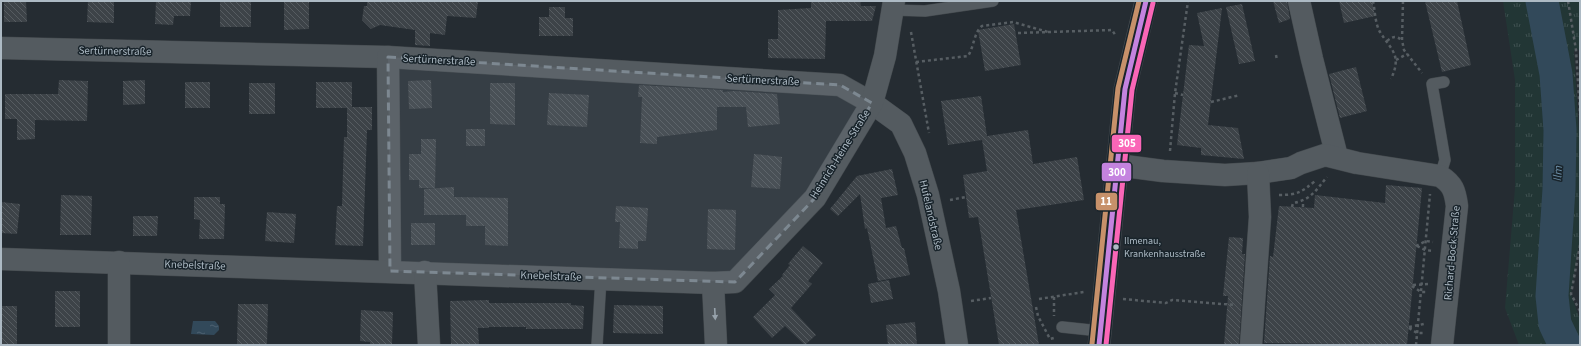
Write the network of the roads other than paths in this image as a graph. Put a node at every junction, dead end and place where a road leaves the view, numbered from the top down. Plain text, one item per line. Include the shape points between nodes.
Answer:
1 (993, 1) edge
2 (1299, 1) edge
3 (1151, 2) edge
4 (898, 7) edge
5 (1, 48) edge
6 (388, 57) junction
7 (1444, 82) dead end
8 (872, 103) junction
9 (1337, 157) junction
10 (1116, 165) junction
11 (1258, 174) junction
12 (1436, 176) junction
13 (1, 259) edge
14 (119, 262) junction
15 (390, 270) junction
16 (425, 272) junction
17 (601, 278) junction
18 (713, 283) junction
19 (1062, 327) dead end
20 (1100, 338) edge
21 (119, 345) edge
22 (429, 345) edge
23 (597, 345) edge
24 (716, 345) edge
25 (957, 345) edge
26 (1251, 345) edge
27 (1442, 345) edge

1 - 4 lane via 925,11
2 - 9 street
3 - 10 street via 1125,89
4 - 8 street, Heinrich-Heine-Straße
5 - 6 street, Sertürnerstraße
6 - 8 street, Sertürnerstraße via 840,84
6 - 15 street
7 - 12 lane via 1432,84 1445,160
8 - 18 street, Heinrich-Heine-Straße via 815,198 735,282
8 - 25 street, Hufelandstraße via 901,124 915,153 928,195 949,291
9 - 11 street via 1325,155 1291,168
9 - 12 street via 1357,163
10 - 11 street via 1225,175
10 - 20 street
11 - 26 street via 1260,217
12 - 27 street, Richard-Bock-Straße via 1449,181 1458,206
13 - 14 street, Knebelstraße
14 - 15 street, Knebelstraße
14 - 21 street
15 - 16 street, Knebelstraße
16 - 17 street, Knebelstraße
16 - 22 street
17 - 18 street, Knebelstraße
17 - 23 lane
18 -> 24 street
19 - 20 lane

